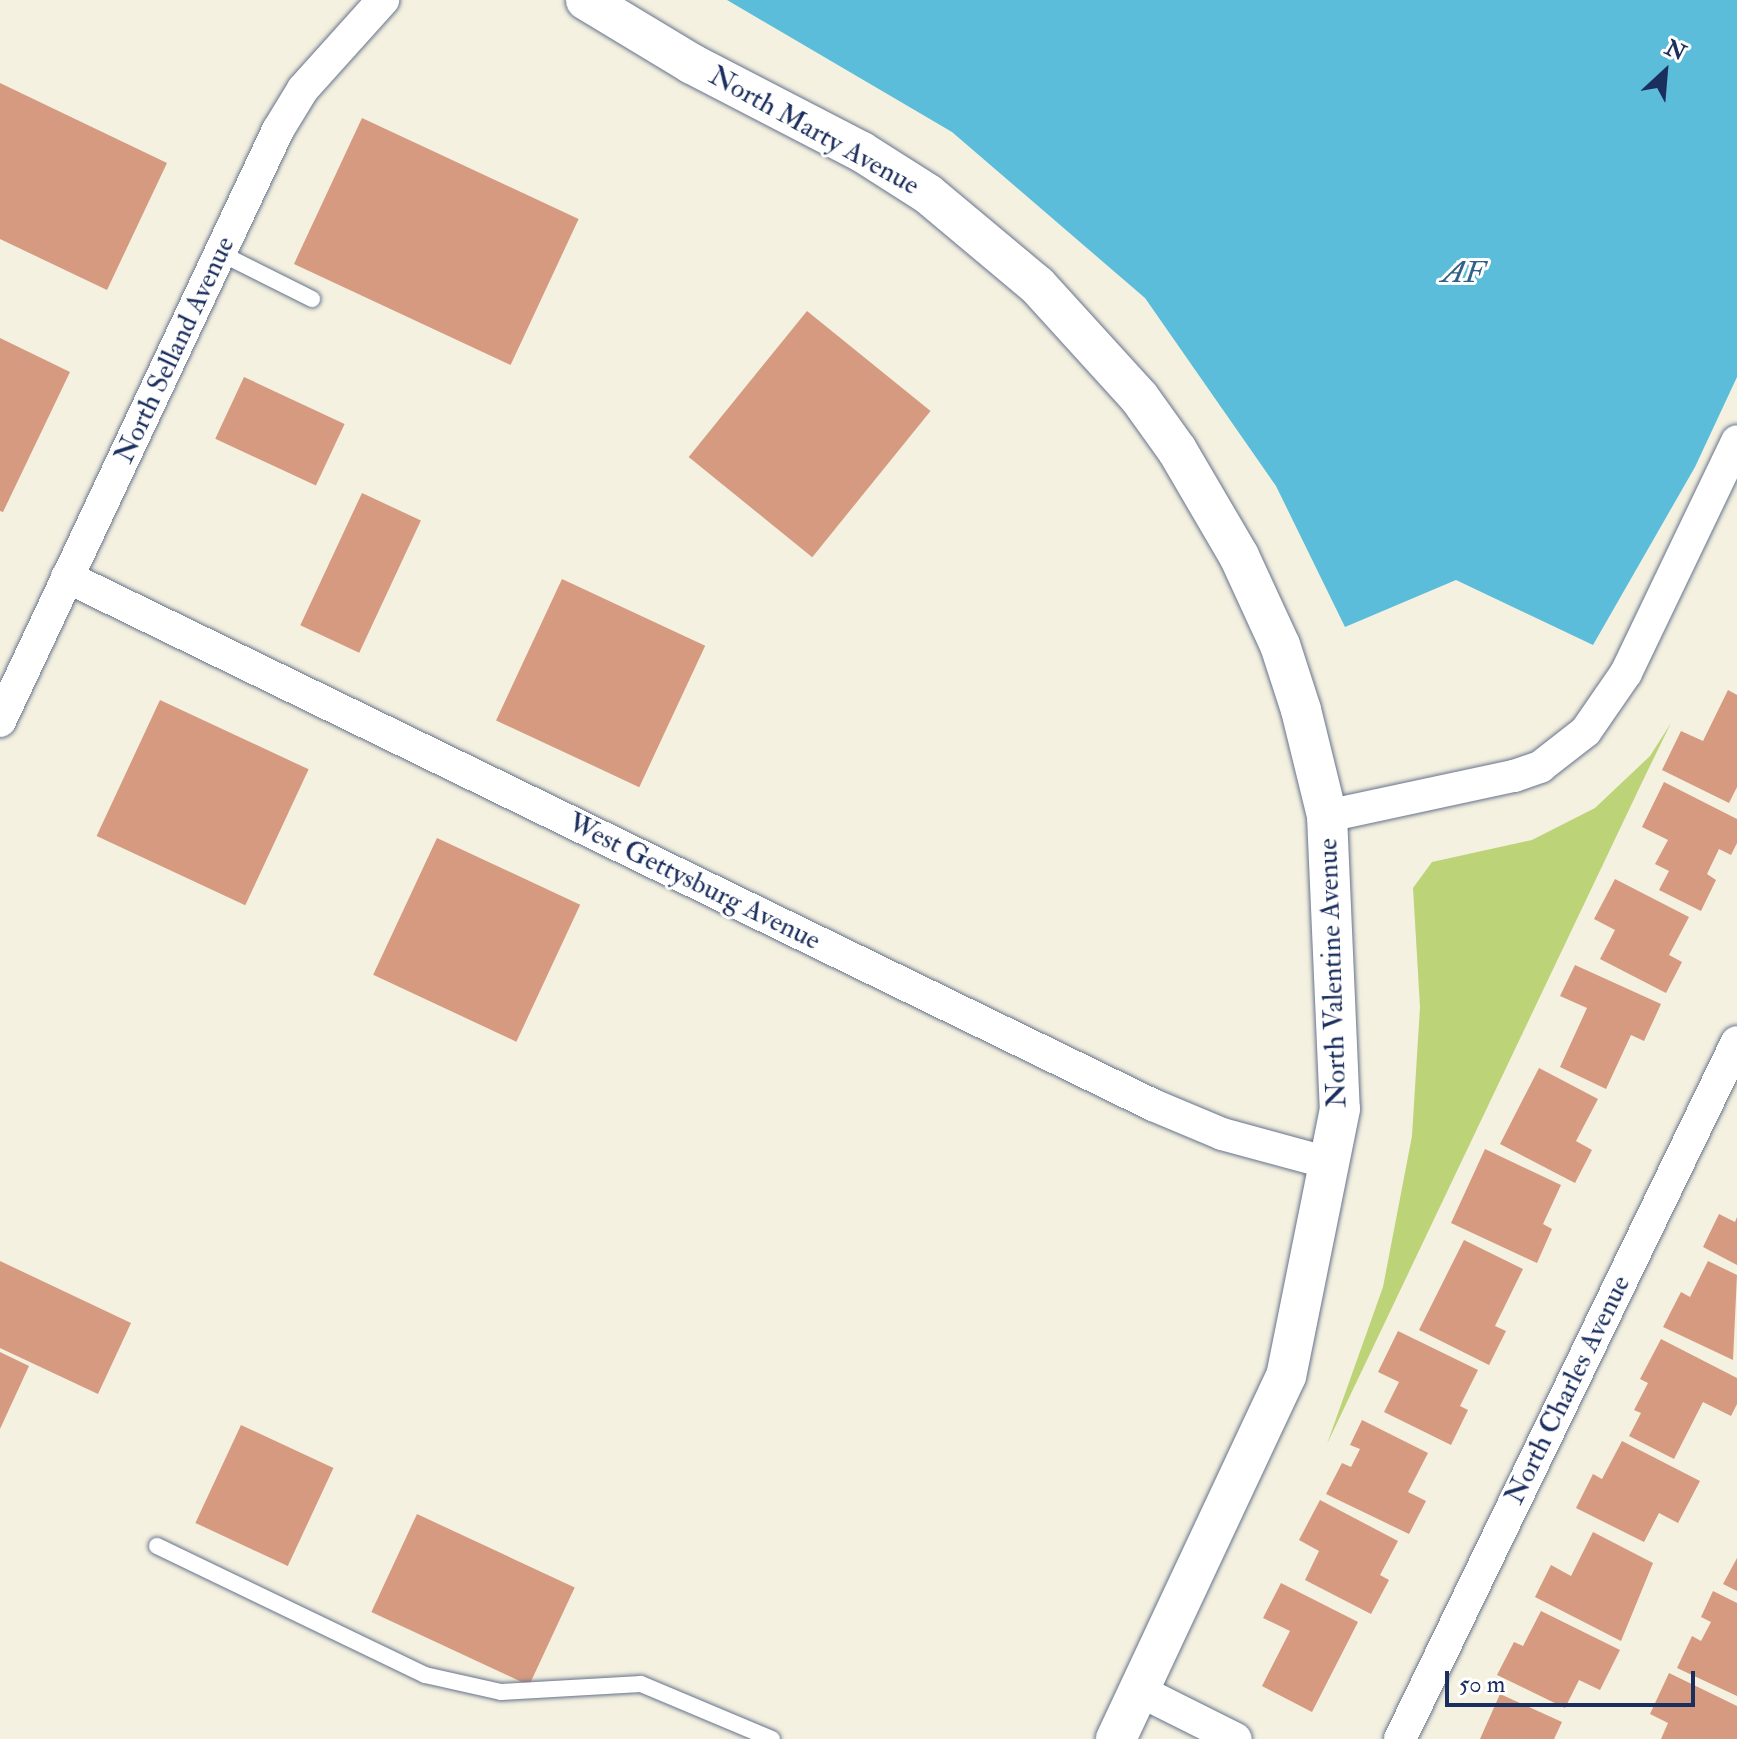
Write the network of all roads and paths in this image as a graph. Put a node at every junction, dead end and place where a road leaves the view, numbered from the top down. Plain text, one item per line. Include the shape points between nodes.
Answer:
1 (383, 0) edge
2 (586, 0) edge
3 (220, 253) junction
4 (312, 299) dead end
5 (1736, 445) edge
6 (67, 577) junction
7 (0, 721) edge
8 (1327, 816) junction
9 (1737, 1042) edge
10 (1329, 1163) junction
11 (157, 1546) dead end
12 (1140, 1691) junction
13 (772, 1739) edge
14 (1116, 1739) edge
15 (1236, 1739) edge
16 (1400, 1739) edge

1 - 3 street, North Selland Avenue via 303,89
2 - 8 street, North Marty Avenue via 928,194 1037,285 1092,343 1177,450 1239,556 1280,645
3 - 4 lane
3 - 6 street, North Selland Avenue
5 - 8 street, North Valentine Avenue via 1626,673 1586,731 1540,767 1514,776
6 - 7 street, North Selland Avenue
6 - 10 street, West Gettysburg Avenue via 1153,1105 1222,1134
8 - 10 street, North Valentine Avenue via 1340,1109
9 - 16 street, North Charles Avenue
10 - 12 street, North Valentine Avenue via 1286,1376
11 - 13 lane via 425,1675 501,1692 641,1684
12 - 14 street, North Valentine Avenue
12 - 15 street

